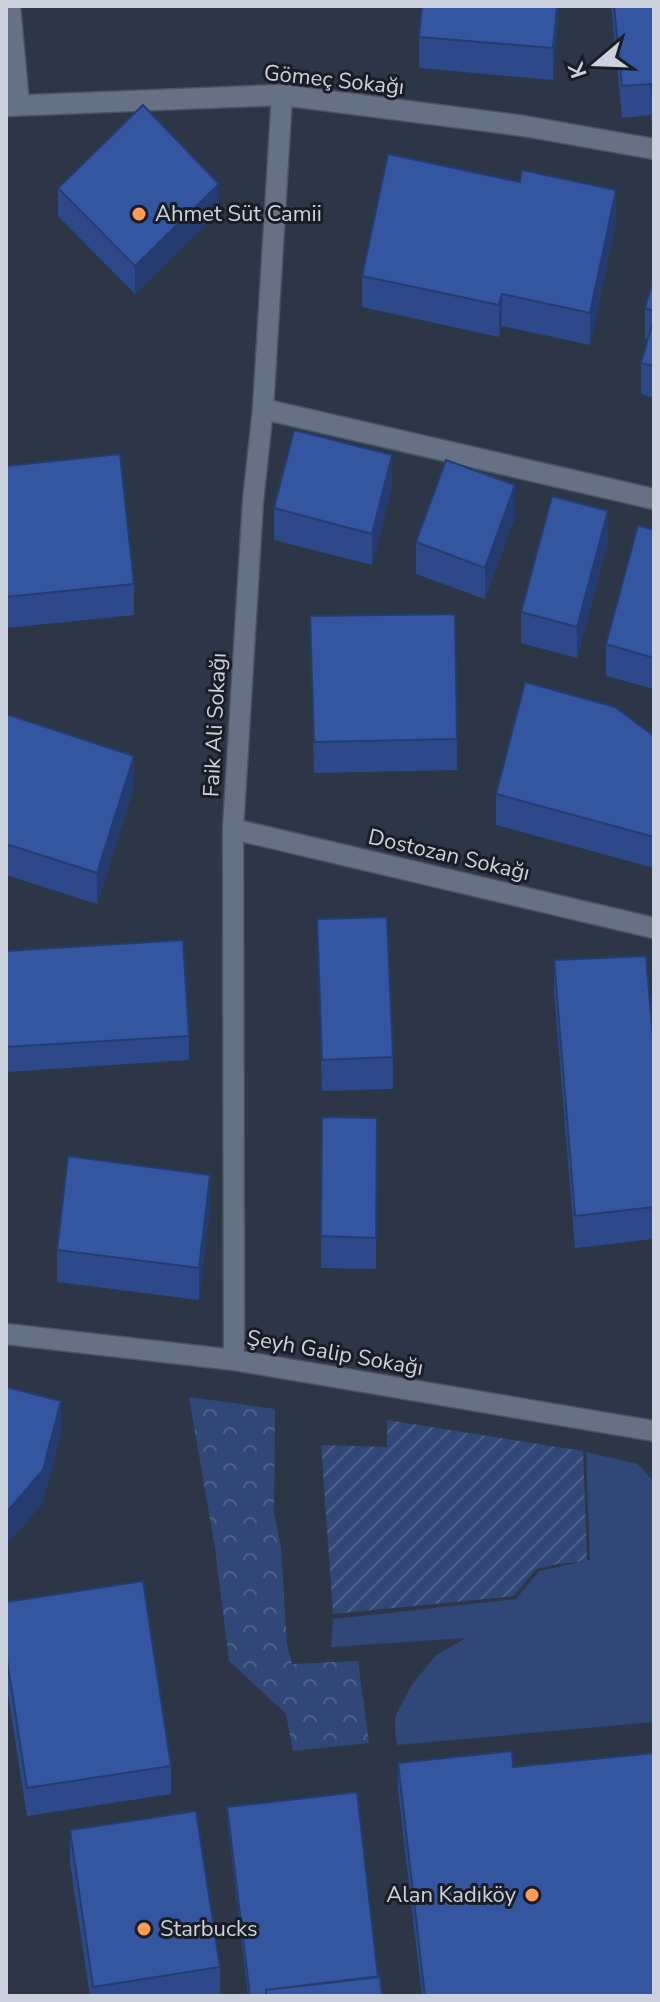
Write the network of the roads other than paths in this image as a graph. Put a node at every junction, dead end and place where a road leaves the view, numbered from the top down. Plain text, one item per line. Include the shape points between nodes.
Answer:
1 (10, 6) edge
2 (282, 95) junction
3 (13, 105) edge
4 (654, 149) edge
5 (263, 409) junction
6 (654, 499) edge
7 (233, 829) junction
8 (654, 928) edge
9 (6, 1334) edge
10 (234, 1360) junction
11 (654, 1431) edge

1 - 3 street
2 - 3 street, Gömeç Sokağı
2 - 4 street, Gömeç Sokağı via 524,126
2 - 5 street, Faik Ali Sokağı
5 - 6 street
5 - 7 street, Faik Ali Sokağı
7 - 8 street, Dostozan Sokağı
7 - 10 street, Faik Ali Sokağı
9 - 10 street, Şeyh Galip Sokağı
10 - 11 street, Şeyh Galip Sokağı

